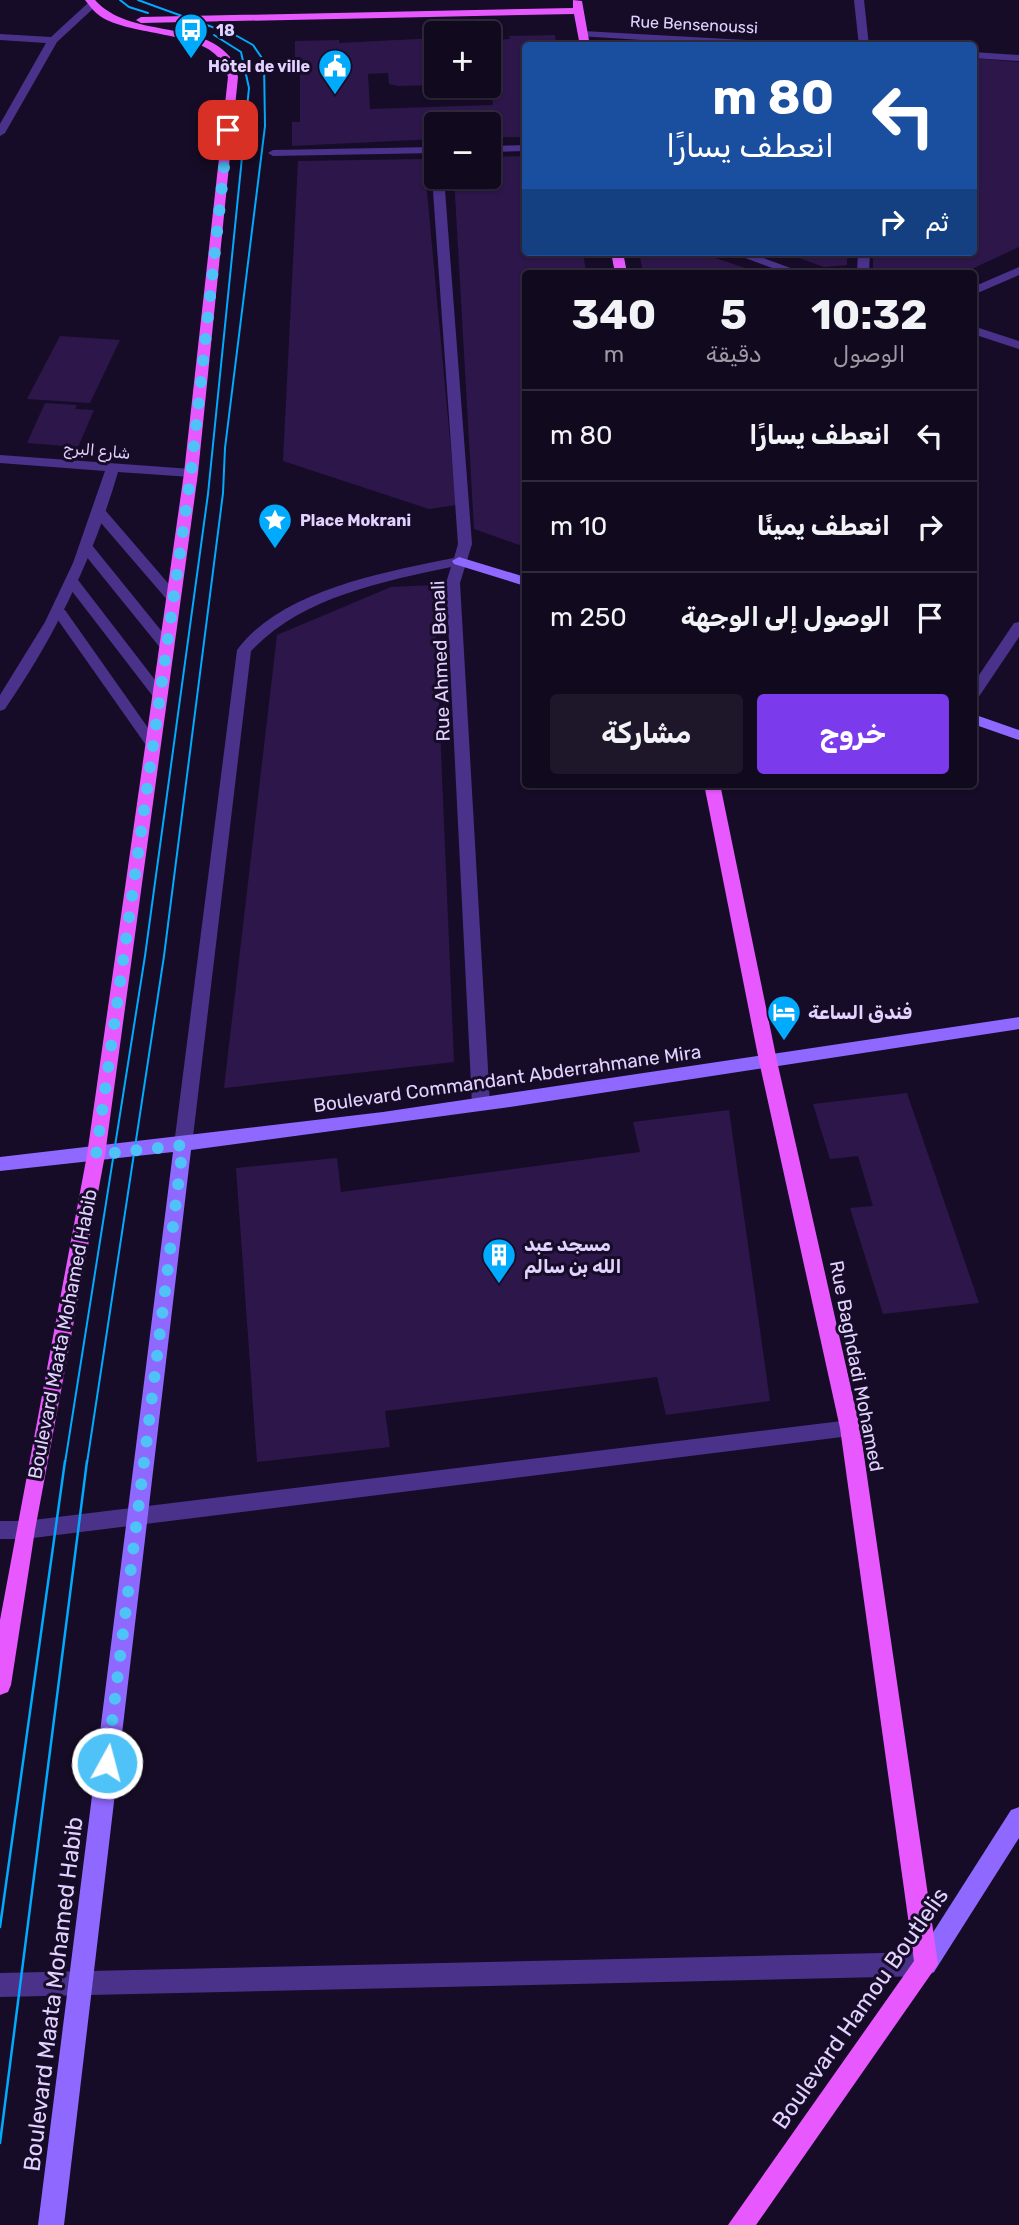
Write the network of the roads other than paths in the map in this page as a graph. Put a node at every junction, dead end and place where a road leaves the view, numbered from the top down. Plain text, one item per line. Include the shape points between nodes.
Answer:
1 (859, 0) edge
2 (91, 2) edge
3 (577, 5) edge
4 (118, 20) junction
5 (0, 37) edge
6 (53, 40) junction
7 (584, 40) edge
8 (657, 42) edge
9 (864, 42) edge
10 (977, 55) edge
11 (1019, 58) edge
12 (0, 133) edge
13 (522, 148) edge
14 (501, 149) edge
15 (424, 150) edge
16 (272, 153) dead end
17 (439, 189) edge
18 (747, 256) edge
19 (789, 270) edge
20 (1019, 271) edge
21 (977, 289) edge
22 (977, 331) edge
23 (1019, 345) edge
24 (0, 459) edge
25 (112, 470) junction
26 (191, 473) junction
27 (100, 513) junction
28 (86, 547) junction
29 (459, 561) junction
30 (522, 581) edge
31 (73, 583) junction
32 (174, 599) junction
33 (60, 613) junction
34 (1019, 626) edge
35 (167, 647) junction
36 (977, 689) edge
37 (160, 696) junction
38 (0, 706) edge
39 (977, 720) edge
40 (1019, 735) edge
41 (153, 745) junction
42 (713, 788) edge
43 (1019, 1023) edge
44 (768, 1061) junction
45 (481, 1104) junction
46 (183, 1145) junction
47 (96, 1155) junction
48 (0, 1164) edge
49 (850, 1428) junction
50 (137, 1515) junction
51 (0, 1530) edge
52 (25, 1530) junction
53 (0, 1685) edge
54 (1019, 1818) edge
55 (926, 1964) junction
56 (81, 1983) junction
57 (0, 1985) edge
58 (51, 2225) edge
59 (741, 2225) edge

1 - 9 street
2 - 4 main road
2 - 6 street
3 - 4 main road
3 - 7 main road
4 - 26 main road, Boulevard Maata Mohamed Habib via 198,41 226,58 232,68
5 - 6 street
6 - 12 street
7 - 8 street, Rue Bensenoussi
10 - 11 street
13 - 14 street
15 - 16 street
17 - 29 street, Rue Ahmed Benali via 465,544
18 - 19 street
20 - 21 street
22 - 23 street
24 - 25 street, شارع البرج
25 - 26 street, شارع البرج
25 - 27 street
26 - 32 main road, Boulevard Maata Mohamed Habib
27 - 28 street
27 - 32 street
28 - 31 street
28 - 35 street
29 - 30 street
29 - 45 street, Rue Ahmed Benali via 453,583
29 - 46 street via 342,592 267,624 244,650
31 - 33 street
31 - 37 street
32 - 35 main road, Boulevard Maata Mohamed Habib
33 - 38 street
33 - 41 street
34 - 36 street
35 - 37 main road, Boulevard Maata Mohamed Habib
37 - 41 main road, Boulevard Maata Mohamed Habib
39 - 40 street
41 - 47 main road, Boulevard Maata Mohamed Habib
42 - 44 main road, Rue Baghdadi Mohamed
43 - 44 street, Boulevard Commandant Abderrahmane Mira
44 - 45 street, Boulevard Commandant Abderrahmane Mira
44 - 49 main road, Rue Baghdadi Mohamed
45 - 46 street, Boulevard Commandant Abderrahmane Mira
46 - 47 street, Boulevard Commandant Abderrahmane Mira
46 - 50 street, Boulevard Maata Mohamed Habib
47 - 48 street, Boulevard Commandant Abderrahmane Mira
47 - 52 main road, Boulevard Maata Mohamed Habib
49 - 50 street
49 - 55 main road, Rue Baghdadi Mohamed
50 - 52 street
50 - 56 street, Boulevard Maata Mohamed Habib
51 - 52 street
52 - 53 main road, Boulevard Maata Mohamed Habib
54 - 55 street, Boulevard Hamou Boutlelis
55 - 56 street
55 - 59 main road, Boulevard Hamou Boutlelis
56 - 57 street
56 - 58 street, Boulevard Maata Mohamed Habib

